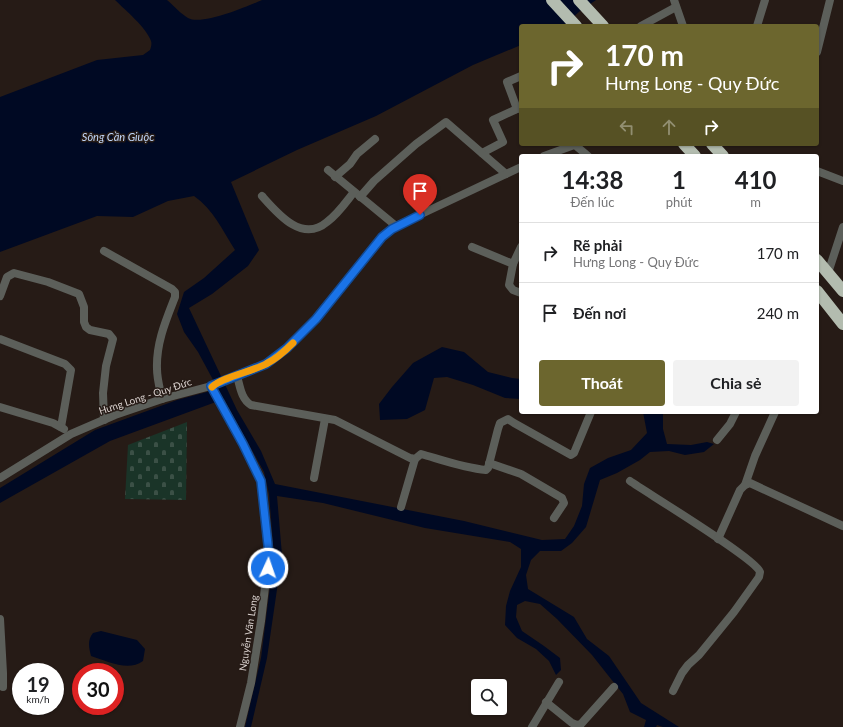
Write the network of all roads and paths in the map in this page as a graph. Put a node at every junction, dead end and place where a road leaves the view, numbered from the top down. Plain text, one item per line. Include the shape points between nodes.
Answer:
1 (552, 0) edge
2 (579, 0) edge
3 (764, 0) edge
4 (830, 0) edge
5 (675, 3) edge
6 (574, 24) edge
7 (601, 24) edge
8 (644, 24) edge
9 (682, 24) edge
10 (758, 24) edge
11 (819, 44) edge
12 (519, 77) edge
13 (519, 108) edge
14 (375, 139) dead end
15 (571, 146) edge
16 (578, 146) edge
17 (686, 146) edge
18 (715, 146) edge
19 (482, 153) junction
20 (549, 154) edge
21 (586, 154) edge
22 (693, 154) edge
23 (721, 154) edge
24 (519, 168) edge
25 (328, 170) dead end
26 (819, 172) edge
27 (506, 174) junction
28 (335, 177) junction
29 (843, 181) edge
30 (357, 195) junction
31 (262, 196) dead end
32 (396, 226) junction
33 (843, 227) edge
34 (472, 247) dead end
35 (104, 251) dead end
36 (519, 251) edge
37 (819, 262) edge
38 (513, 264) junction
39 (828, 273) junction
40 (843, 291) edge
41 (519, 292) edge
42 (819, 294) edge
43 (0, 296) edge
44 (843, 324) edge
45 (0, 339) edge
46 (237, 376) junction
47 (212, 386) junction
48 (162, 399) junction
49 (0, 407) edge
50 (590, 414) edge
51 (735, 414) edge
52 (774, 414) edge
53 (325, 418) junction
54 (104, 420) junction
55 (61, 427) junction
56 (71, 434) junction
57 (717, 440) dead end
58 (416, 459) junction
59 (489, 463) junction
60 (0, 478) edge
61 (314, 478) dead end
62 (630, 481) dead end
63 (745, 485) junction
64 (401, 507) dead end
65 (554, 518) dead end
66 (843, 526) edge
67 (718, 539) junction
68 (0, 619) edge
69 (559, 682) dead end
70 (3, 687) dead end
71 (614, 687) dead end
72 (673, 691) dead end
73 (546, 702) junction
74 (240, 727) edge
75 (532, 727) edge

1 - 6 highway
2 - 7 highway
3 - 10 street
4 - 11 street
5 - 8 street
5 - 9 street
12 - 13 street via 507,82
13 - 19 street via 493,120 503,142
14 - 28 street
15 - 20 street
16 - 21 street
17 - 22 highway
18 - 23 highway
19 - 27 street
19 - 30 street via 446,122 416,144
24 - 27 street, Hưng Long - Quy Đức
25 - 28 street
26 - 29 street
27 - 32 street, Hưng Long - Quy Đức
28 - 30 street
30 - 31 street via 328,222 312,229 298,229 278,214
30 - 32 street
32 - 46 street, Hưng Long - Quy Đức via 382,237 316,319 287,348 266,364
33 - 39 street
34 - 38 street
35 - 48 street via 175,292 160,336 157,354
36 - 38 street
37 - 39 highway
38 - 41 street via 509,285
39 - 40 highway
42 - 44 highway
43 - 54 street via 7,277 14,273 79,294 84,307 86,327 109,334 113,339 104,380
45 - 55 street via 69,367 71,370
46 - 47 street, Hưng Long - Quy Đức
46 - 53 street via 242,394 251,405
47 - 48 street, Hưng Long - Quy Đức
47 - 74 street, Nguyễn Văn Long via 261,481 269,554 251,682
48 - 54 street, Hưng Long - Quy Đức
49 - 55 street
50 - 59 street via 571,455 508,419 503,421 498,429
51 - 57 street
52 - 63 street
53 - 58 street via 335,420 404,456
53 - 61 street
54 - 56 street, Hưng Long - Quy Đức
55 - 56 street
56 - 60 street, Hưng Long - Quy Đức
58 - 59 street via 421,454 460,466 486,470
58 - 64 street
59 - 65 street via 521,474 562,498 565,503
62 - 67 street
63 - 66 street via 750,483
63 - 67 street via 740,490
67 - 72 street via 757,567 760,574 734,612 682,673
68 - 70 street
69 - 73 street
71 - 73 street via 581,724 577,725
73 - 75 street

